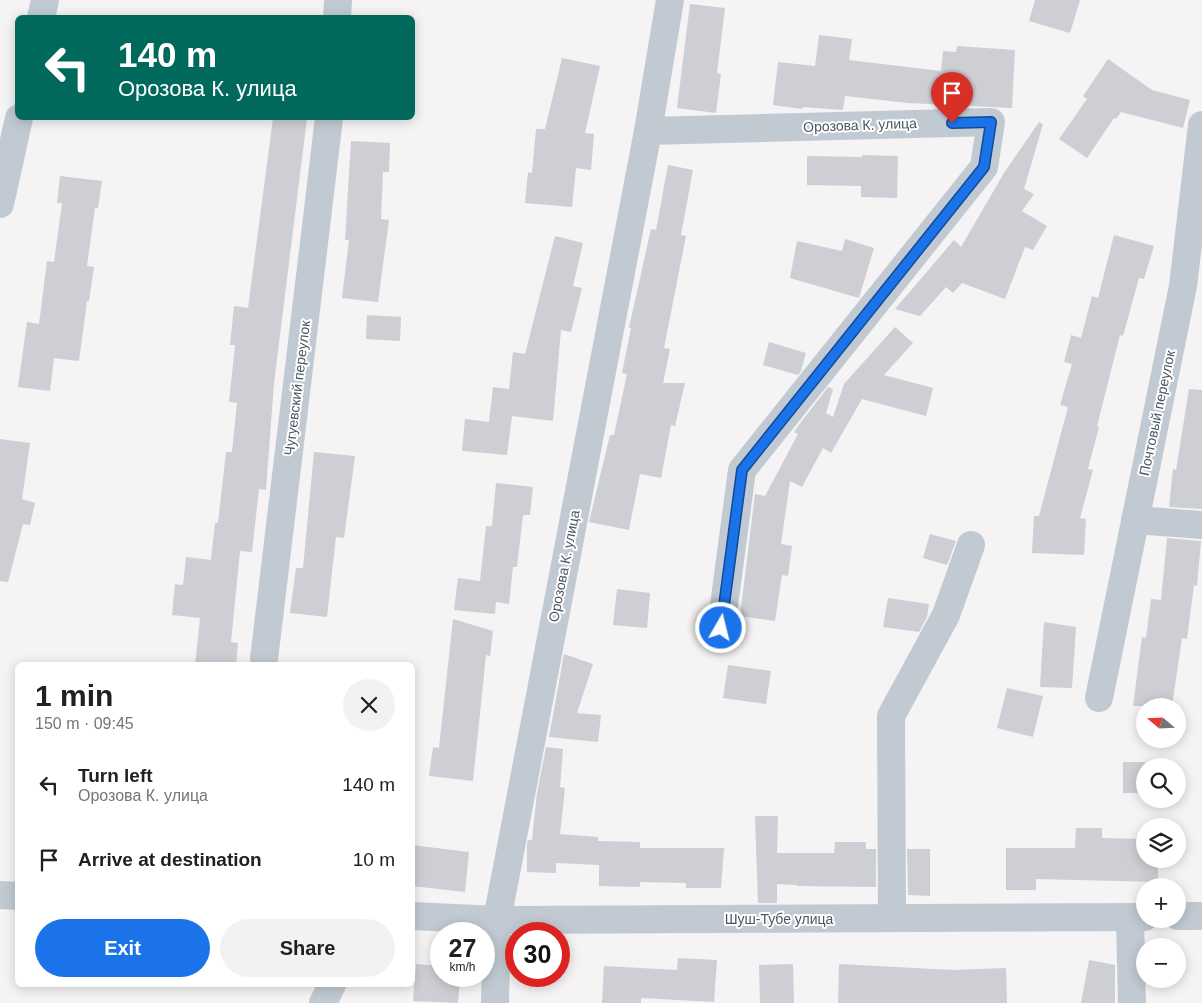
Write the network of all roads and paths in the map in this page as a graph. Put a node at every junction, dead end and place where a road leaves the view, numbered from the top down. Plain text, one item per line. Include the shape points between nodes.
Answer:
1 (45, 0) edge
2 (338, 0) edge
3 (670, 0) edge
4 (42, 15) edge
5 (337, 15) edge
6 (19, 120) edge
7 (329, 120) edge
8 (1202, 125) edge
9 (648, 131) junction
10 (0, 201) edge
11 (1135, 520) junction
12 (1202, 525) edge
13 (971, 545) dead end
14 (721, 628) dead end
15 (264, 659) dead end
16 (1099, 698) dead end
17 (0, 895) edge
18 (15, 896) edge
19 (415, 916) edge
20 (1186, 916) edge
21 (1202, 916) edge
22 (1136, 917) edge
23 (892, 918) junction
24 (497, 920) junction
25 (1137, 928) edge
26 (331, 987) edge
27 (323, 1003) edge
28 (495, 1003) edge
29 (1132, 1003) edge

1 - 4 street
2 - 5 street
3 - 9 street, Орозова К. улица
6 - 10 street
7 - 15 street, Чугуевский переулок
8 - 11 street, Почтовый переулок via 1183,286
9 - 14 street, Орозова К. улица via 991,122 984,167 742,470
9 - 24 street, Орозова К. улица
11 - 12 street
11 - 16 street, Почтовый переулок
13 - 23 street via 946,614 891,716
17 - 18 street
19 - 24 street, Шуш-Тубе улица
20 - 21 street
22 - 23 street, Шуш-Тубе улица
23 - 24 street, Шуш-Тубе улица
24 - 28 street, Орозова К. улица
25 - 29 street
26 - 27 street

